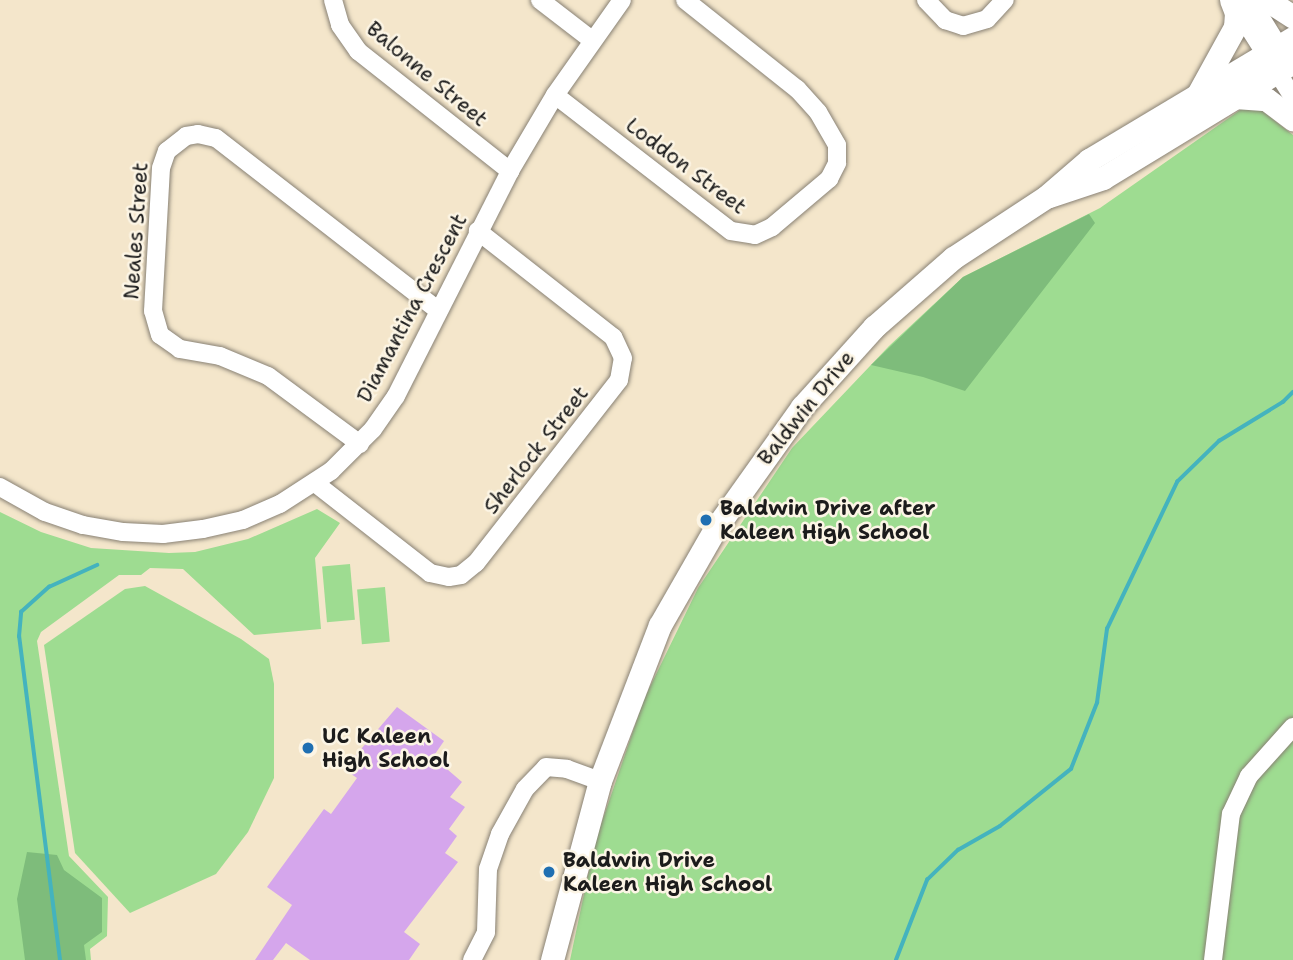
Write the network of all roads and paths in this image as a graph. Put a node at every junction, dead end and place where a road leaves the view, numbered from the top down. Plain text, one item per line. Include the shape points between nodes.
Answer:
1 (334, 0) edge
2 (540, 0) edge
3 (622, 0) edge
4 (685, 0) edge
5 (926, 0) edge
6 (1005, 0) edge
7 (1231, 0) edge
8 (1250, 0) edge
9 (1267, 0) edge
10 (1293, 17) edge
11 (592, 40) junction
12 (1284, 58) edge
13 (555, 94) junction
14 (1198, 94) junction
15 (1236, 97) junction
16 (1293, 97) edge
17 (1293, 120) edge
18 (510, 171) junction
19 (1045, 197) junction
20 (478, 231) junction
21 (439, 311) junction
22 (360, 444) junction
23 (315, 483) junction
24 (0, 487) edge
25 (1293, 727) edge
26 (600, 781) junction
27 (472, 960) edge
28 (552, 960) edge
29 (1213, 960) edge

1 - 18 street, Balonne Street via 340,25 358,51
2 - 11 street
3 - 11 street, Diamantina Crescent
4 - 13 street, Loddon Street via 797,89 818,112 836,145 837,163 829,179 772,227 755,235 731,232
5 - 6 street via 945,20 963,26 987,19
7 - 12 street
7 - 14 main road via 1235,27
8 - 12 street
9 - 10 main road
11 - 13 street, Diamantina Crescent
12 - 14 main road, Baldwin Drive
12 - 15 main road, Baldwin Drive
12 - 16 street
13 - 18 street, Diamantina Crescent
14 - 19 main road, Baldwin Drive via 1077,168
15 - 17 main road via 1266,99
15 - 19 main road, Baldwin Drive via 1102,178
18 - 20 street, Diamantina Crescent
19 - 26 main road, Baldwin Drive via 922,283 874,327 802,407 718,524 660,625
20 - 21 street, Diamantina Crescent
20 - 23 street, Sherlock Street via 613,337 623,358 619,380 477,563 461,575 442,577 425,569
21 - 22 street, Diamantina Crescent via 396,396
21 - 22 street, Neales Street via 216,138 186,136 167,151 161,169 153,311 160,335 180,349 220,356 268,376
22 - 23 street, Diamantina Crescent
23 - 24 street, Diamantina Crescent via 243,520 163,534 83,524 45,512
25 - 29 street via 1250,776 1231,814
26 - 27 street via 546,767 525,789 500,834 486,876 486,932
26 - 28 main road, Baldwin Drive

